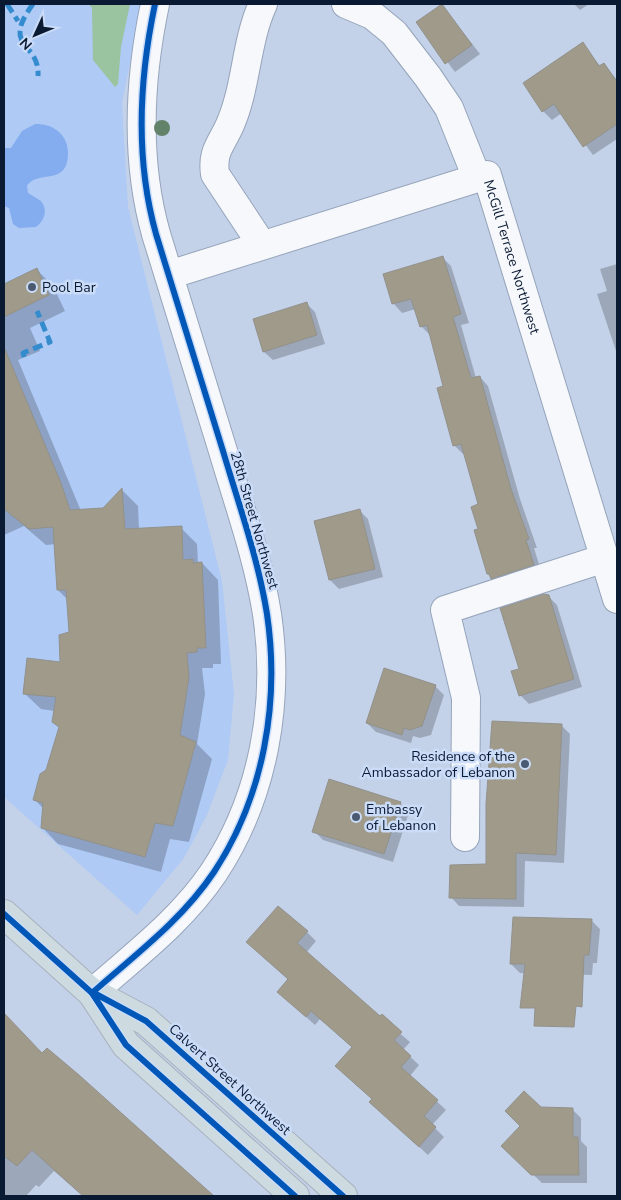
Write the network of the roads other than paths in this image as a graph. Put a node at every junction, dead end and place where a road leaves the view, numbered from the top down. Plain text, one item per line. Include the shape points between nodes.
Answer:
1 (155, 4) edge
2 (263, 4) edge
3 (346, 4) edge
4 (477, 178) junction
5 (262, 245) junction
6 (169, 274) junction
7 (605, 558) junction
8 (617, 599) edge
9 (465, 836) dead end
10 (4, 917) edge
11 (92, 993) junction
12 (295, 1196) edge
13 (342, 1196) edge

1 - 6 street, 28th Street Northwest via 145,74 141,144 150,211
2 - 5 street via 255,22 240,97 213,160 215,174
3 - 4 street via 372,15 394,33 428,77 449,108
4 - 5 street, McGill Terrace Northwest
4 - 7 street, McGill Terrace Northwest via 487,175
5 - 6 street, McGill Terrace Northwest
6 - 11 street, 28th Street Northwest via 246,525 261,585 270,637 270,706 252,793 224,856 176,919
7 - 8 street, McGill Terrace Northwest
7 - 9 street via 444,610 466,698
10 - 11 main road, Calvert Street Northwest
11 - 12 main road, Calvert Street Northwest via 126,1045
11 - 13 main road, Calvert Street Northwest via 146,1021

